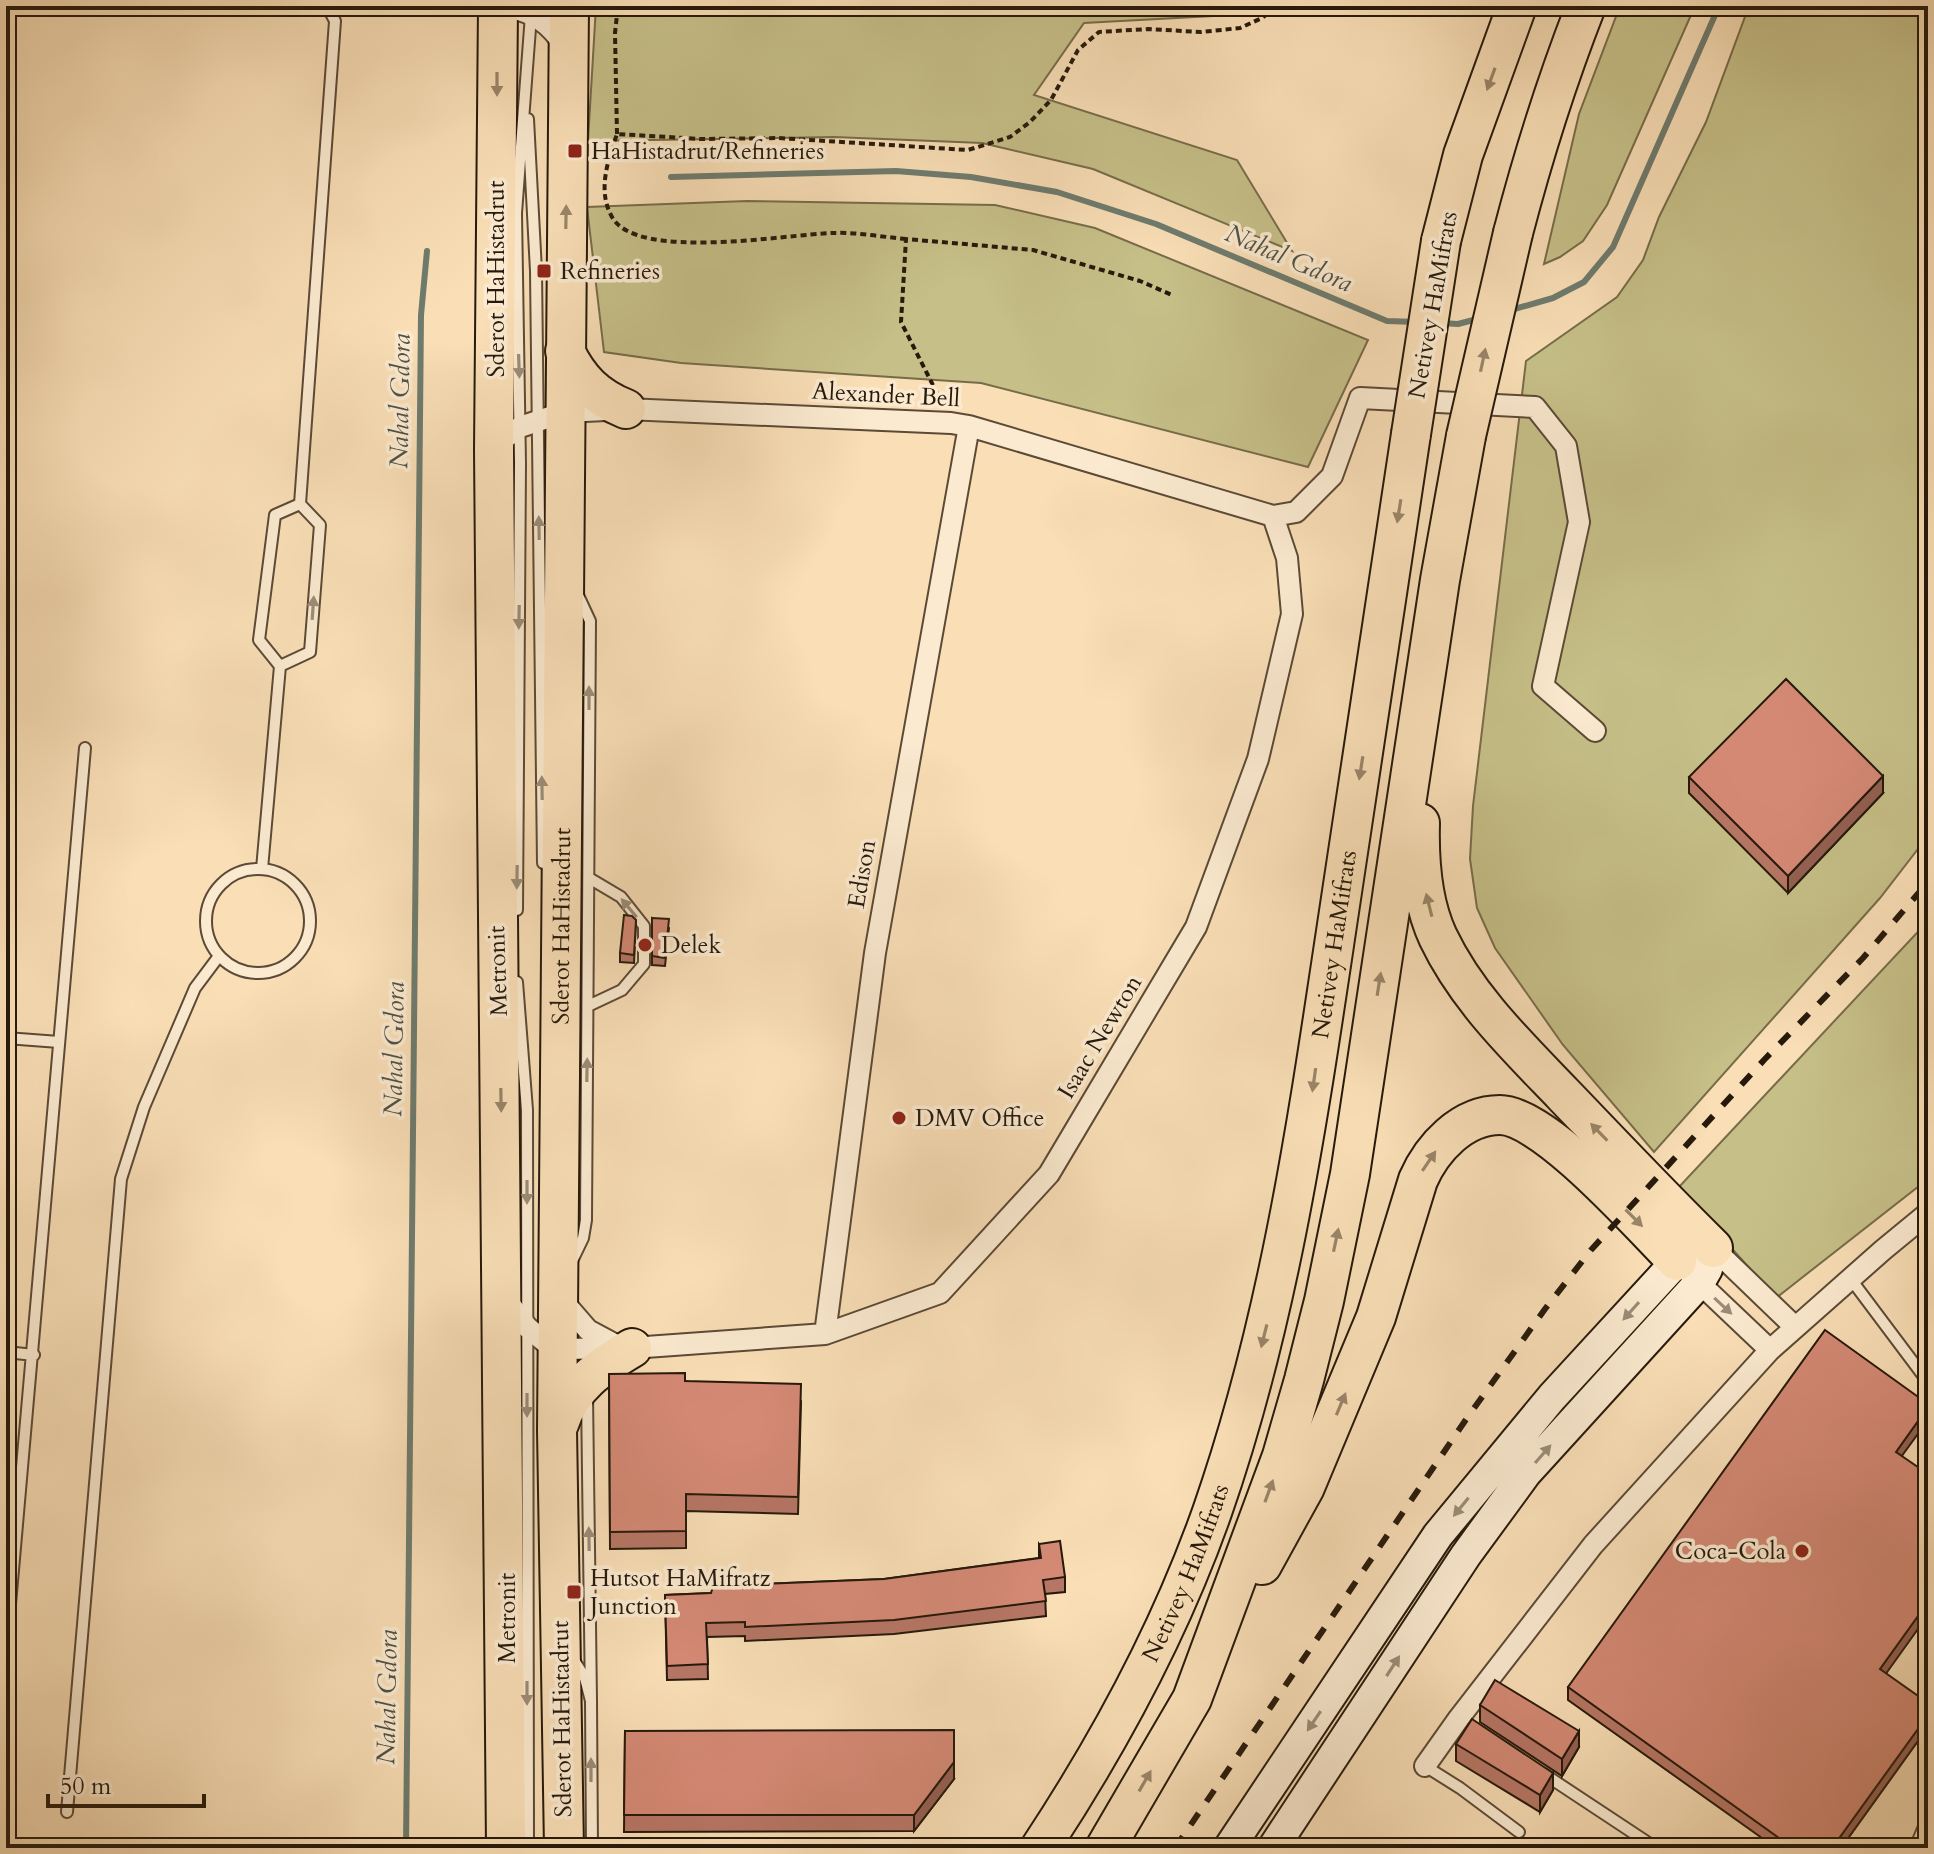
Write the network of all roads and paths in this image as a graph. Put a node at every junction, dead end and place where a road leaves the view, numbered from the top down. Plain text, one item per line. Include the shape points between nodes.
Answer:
1 (327, 6) edge
2 (569, 6) edge
3 (618, 6) edge
4 (1277, 6) edge
5 (1517, 6) edge
6 (1586, 6) edge
7 (516, 8) edge
8 (568, 53) junction
9 (526, 93) junction
10 (617, 134) junction
11 (906, 239) junction
12 (1172, 295) dead end
13 (565, 351) junction
14 (626, 409) junction
15 (960, 424) junction
16 (536, 431) junction
17 (300, 504) junction
18 (1273, 516) junction
19 (564, 574) junction
20 (1440, 580) junction
21 (280, 666) junction
22 (1595, 731) dead end
23 (85, 748) dead end
24 (262, 869) junction
25 (589, 878) junction
26 (543, 882) dead end
27 (517, 924) dead end
28 (219, 956) junction
29 (516, 972) dead end
30 (588, 1006) junction
31 (6, 1038) edge
32 (59, 1042) junction
33 (1928, 1213) edge
34 (1696, 1264) junction
35 (1850, 1278) junction
36 (503, 1294) junction
37 (548, 1325) junction
38 (1795, 1327) junction
39 (825, 1334) junction
40 (632, 1348) junction
41 (1770, 1350) junction
42 (6, 1352) edge
43 (34, 1355) junction
44 (586, 1380) junction
45 (1928, 1382) edge
46 (549, 1433) junction
47 (561, 1644) junction
48 (6, 1650) edge
49 (1192, 1699) junction
50 (591, 1701) junction
51 (1425, 1766) joint
52 (1533, 1767) edge
53 (67, 1812) dead end
54 (1928, 1817) edge
55 (1519, 1832) dead end
56 (506, 1848) edge
57 (528, 1848) edge
58 (564, 1848) edge
59 (592, 1848) edge
60 (1040, 1848) edge
61 (1105, 1848) edge
62 (1229, 1848) edge
63 (1273, 1848) edge
64 (1656, 1848) edge
65 (1915, 1848) edge

1 - 17 lane via 335,21
2 - 8 highway, Sderot HaHistadrut
3 - 10 path
4 - 10 path via 1240,28 1099,32 1078,50 1051,100 1030,122 1010,137 968,150
5 -> 60 highway, Netivey HaMifrats, bridge via 1463,155 1441,241 1301,1165 1256,1368 1211,1514 1178,1594 1121,1711
20 -> 6 highway, Netivey HaMifrats, bridge via 1466,436 1513,233 1536,148
7 - 8 street via 543,20
7 - 9 lane, Metronit
7 -> 16 highway, Sderot HaHistadrut
13 -> 8 highway, Sderot HaHistadrut
9 - 16 lane, Metronit via 534,203
9 -> 16 lane, Metronit via 516,213
10 - 11 path via 605,169 606,194 612,217 625,230 657,241 834,233
11 - 12 path via 1033,250
11 - 15 path via 901,322
13 - 14 highway via 586,386
13 - 16 highway, Sderot HaHistadrut
14 - 15 street, Alexander Bell
14 - 16 street, Alexander Bell
14 - 16 street, Alexander Bell via 582,427
15 - 18 street, Alexander Bell
15 - 39 street, Edison via 875,953
16 - 19 highway, Sderot HaHistadrut
26 -> 16 lane, Metronit
16 -> 27 lane, Metronit
16 -> 36 highway, Sderot HaHistadrut
17 - 21 lane via 275,515 259,640
21 -> 17 lane via 310,652 320,525
18 - 22 street via 1296,512 1332,476 1360,398 1535,407 1566,446 1579,522 1543,686
18 - 39 street, Isaac Newton via 1287,558 1292,614 1258,759 1196,927 1049,1174 940,1293
25 -> 19 lane via 590,621
19 - 37 highway, Sderot HaHistadrut
34 -> 20 highway via 1503,1031 1455,969 1437,934 1419,857
49 -> 20 highway, Netivey HaMifrats via 1282,1456 1324,1301 1350,1174
21 - 24 lane
23 - 32 lane
24 - 28 lane via 227,878 211,898 205,924
24 - 28 lane via 285,877 303,894 309,910 305,943 296,957 266,973 249,973
25 - 30 lane
30 -> 25 lane via 622,990 644,964 644,926 621,897
28 - 53 lane via 195,988 144,1107 121,1179
29 -> 37 lane, Metronit
37 -> 30 lane via 586,1220
31 - 32 lane
32 - 43 lane
33 - 35 street
34 - 38 street
34 -> 41 street
49 -> 34 highway via 1305,1487 1376,1317 1418,1180 1441,1145 1473,1120 1500,1115 1521,1120
34 -> 62 street via 1542,1409 1438,1535
63 -> 34 street via 1466,1555
35 - 38 street
35 - 45 lane
36 - 37 street, Isaac Newton
36 - 56 highway, Sderot HaHistadrut
37 - 40 street, Isaac Newton
37 - 40 street, Isaac Newton via 581,1324 613,1345
37 - 46 highway, Sderot HaHistadrut
37 -> 57 lane, Metronit
38 - 41 street
39 - 40 street, Isaac Newton
40 - 44 highway
41 - 51 street via 1593,1545 1465,1722
42 - 43 lane
43 - 48 lane
44 - 46 highway
50 -> 44 lane
46 - 47 highway, Sderot HaHistadrut
47 - 50 lane via 585,1678
47 - 58 highway, Sderot HaHistadrut
61 -> 49 highway, Netivey HaMifrats
59 -> 50 lane
51 - 55 lane
52 - 64 lane
54 - 65 lane

